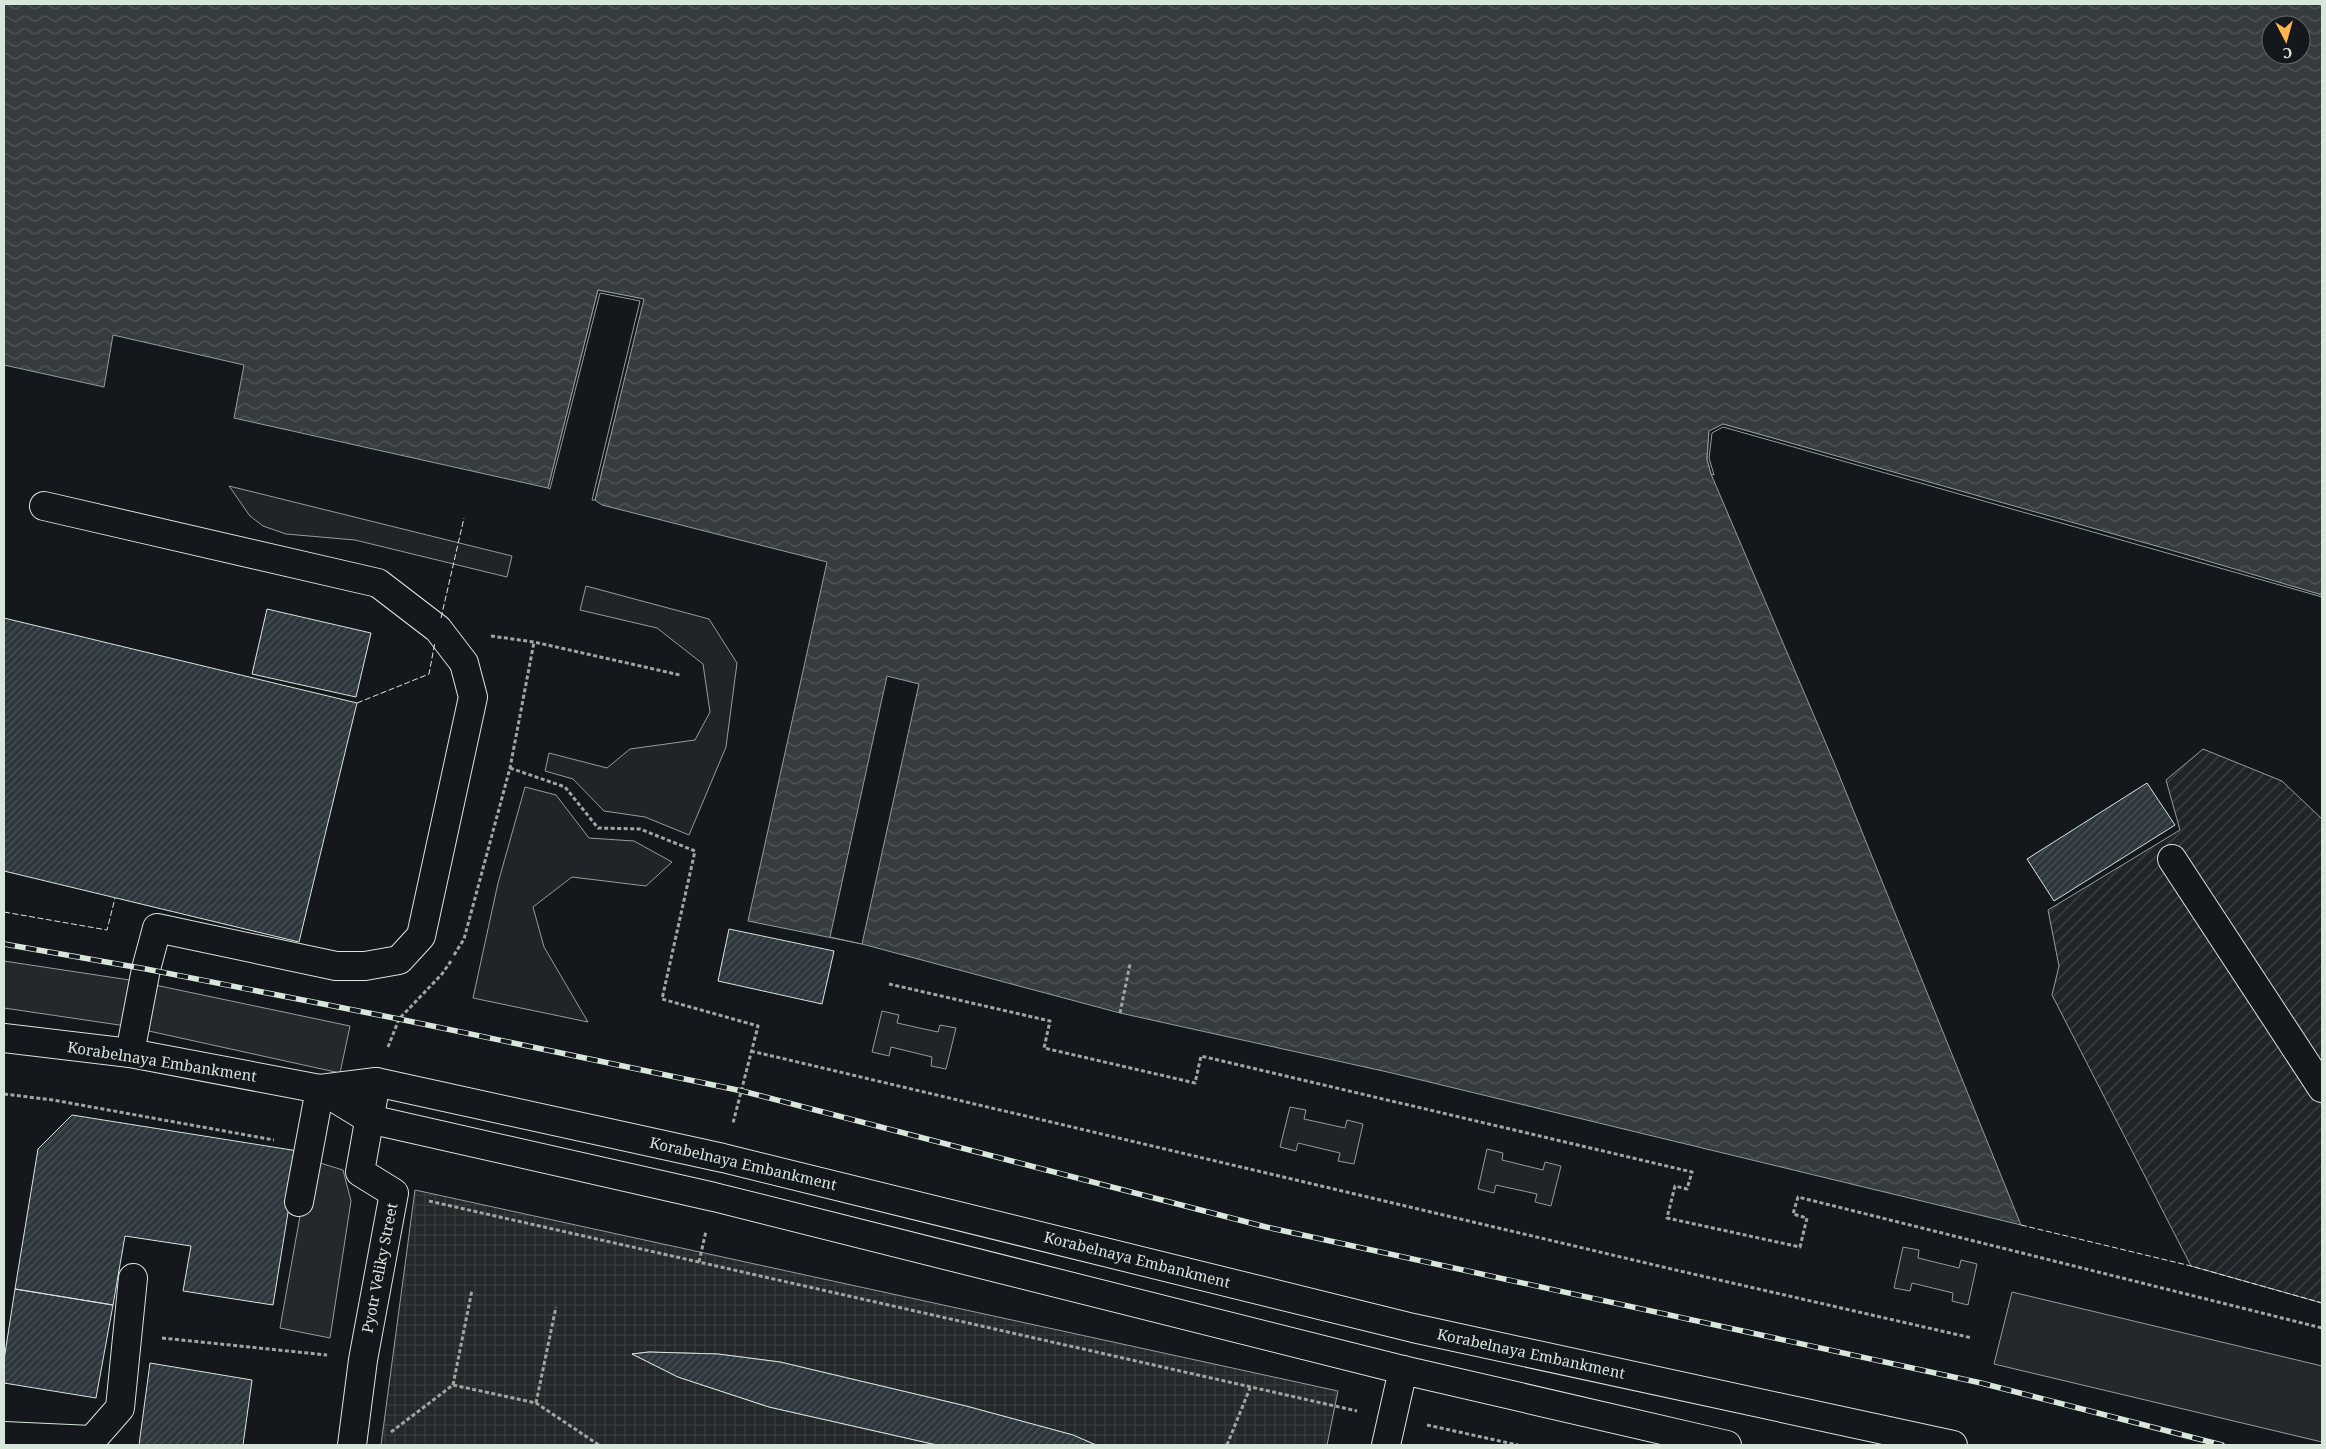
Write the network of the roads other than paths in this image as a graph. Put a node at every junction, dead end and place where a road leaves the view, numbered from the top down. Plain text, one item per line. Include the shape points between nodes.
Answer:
1 (44, 506) dead end
2 (2172, 859) dead end
3 (4, 1038) edge
4 (130, 1053) junction
5 (376, 1082) junction
6 (2322, 1088) edge
7 (320, 1089) junction
8 (370, 1119) junction
9 (299, 1202) dead end
10 (133, 1278) dead end
11 (1403, 1370) junction
12 (4, 1436) edge
13 (352, 1445) edge
14 (1386, 1445) edge
15 (1727, 1445) edge
16 (1953, 1445) edge

1 - 4 main road via 378,583 438,629 464,663 473,696 421,936 399,960 365,966 336,966 158,922
2 - 6 main road
3 - 4 main road, Korabelnaya Embankment
4 - 7 main road, Korabelnaya Embankment
5 - 7 main road, Korabelnaya Embankment
5 - 8 main road, Pyotr Veliky Street
5 - 16 main road, Korabelnaya Embankment via 723,1158 1413,1328
7 - 8 main road, Korabelnaya Embankment
7 - 9 main road
8 - 11 main road, Korabelnaya Embankment via 714,1197
8 - 13 main road, Pyotr Veliky Street via 360,1172 394,1193 363,1360
10 - 12 main road via 120,1408 92,1440
11 - 14 main road
11 - 15 main road, Korabelnaya Embankment

